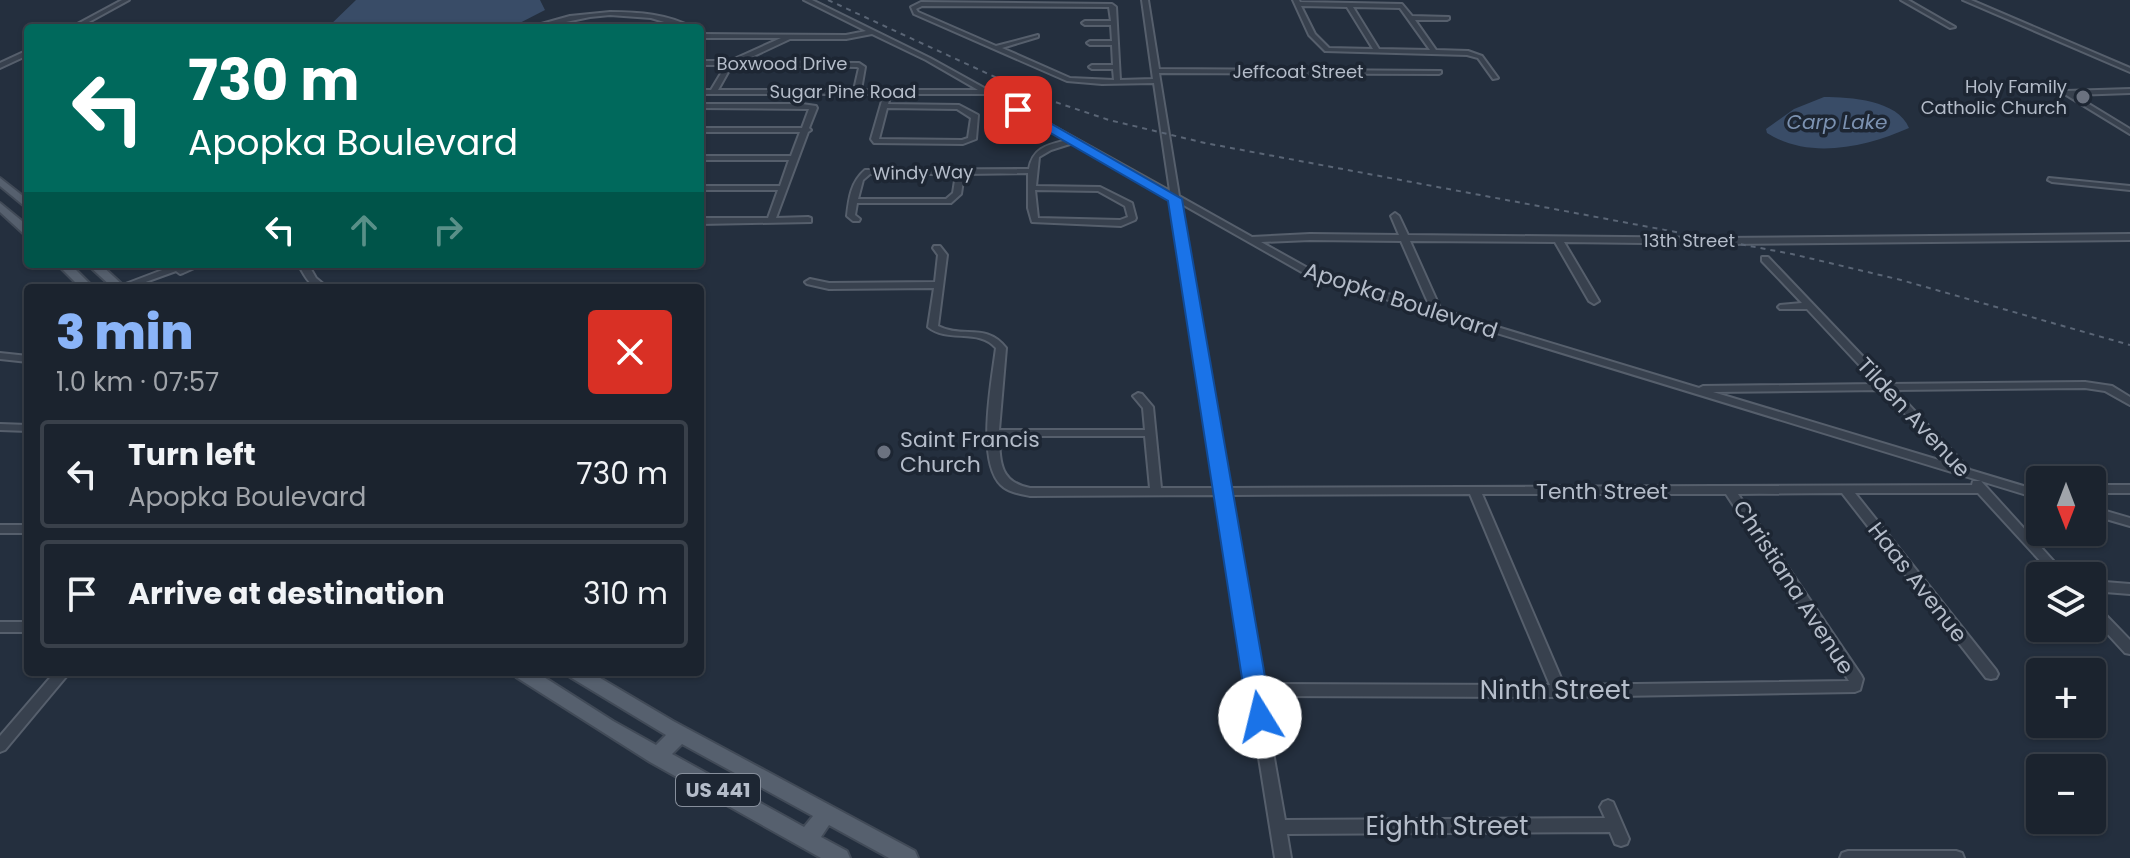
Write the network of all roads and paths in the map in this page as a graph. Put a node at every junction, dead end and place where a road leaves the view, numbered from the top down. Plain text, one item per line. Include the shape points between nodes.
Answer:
1 (126, 0) edge
2 (807, 0) edge
3 (1145, 0) edge
4 (1904, 0) edge
5 (1966, 0) edge
6 (959, 2) edge
7 (1297, 2) edge
8 (1348, 4) junction
9 (1411, 18) junction
10 (1447, 18) dead end
11 (1085, 23) dead end
12 (1114, 23) junction
13 (81, 24) edge
14 (543, 24) edge
15 (678, 24) edge
16 (1952, 27) dead end
17 (873, 32) junction
18 (704, 36) edge
19 (792, 36) junction
20 (1036, 36) dead end
21 (1090, 43) dead end
22 (1116, 43) junction
23 (995, 48) junction
24 (1378, 52) junction
25 (1434, 52) junction
26 (24, 54) edge
27 (2108, 61) junction
28 (2130, 61) edge
29 (704, 63) edge
30 (730, 64) junction
31 (0, 66) edge
32 (1092, 67) dead end
33 (1117, 67) junction
34 (2130, 70) edge
35 (1156, 71) junction
36 (1439, 72) dead end
37 (1495, 78) dead end
38 (1117, 81) junction
39 (1157, 81) junction
40 (2130, 91) edge
41 (704, 92) edge
42 (713, 92) junction
43 (857, 92) junction
44 (888, 92) junction
45 (987, 92) junction
46 (704, 106) edge
47 (884, 106) junction
48 (2130, 121) edge
49 (2113, 122) junction
50 (704, 130) edge
51 (807, 130) junction
52 (2130, 132) edge
53 (1073, 141) junction
54 (704, 158) edge
55 (795, 158) junction
56 (960, 171) junction
57 (1033, 171) junction
58 (2052, 180) dead end
59 (0, 181) edge
60 (704, 188) edge
61 (783, 188) junction
62 (1032, 188) junction
63 (2130, 188) edge
64 (1175, 199) junction
65 (853, 201) junction
66 (24, 202) edge
67 (0, 206) edge
68 (1395, 216) dead end
69 (856, 219) dead end
70 (771, 220) junction
71 (808, 220) dead end
72 (704, 221) edge
73 (24, 228) edge
74 (2130, 237) edge
75 (1249, 240) junction
76 (1403, 240) junction
77 (1559, 241) junction
78 (937, 248) dead end
79 (1765, 259) dead end
80 (67, 268) edge
81 (98, 268) edge
82 (176, 268) edge
83 (188, 268) edge
84 (305, 268) edge
85 (810, 282) dead end
86 (84, 284) edge
87 (116, 284) edge
88 (131, 284) edge
89 (146, 284) edge
90 (318, 284) edge
91 (938, 285) junction
92 (1594, 301) dead end
93 (1809, 306) junction
94 (1783, 307) dead end
95 (1438, 313) junction
96 (0, 356) edge
97 (24, 359) edge
98 (1886, 388) junction
99 (1690, 389) junction
100 (1138, 396) dead end
101 (2130, 402) edge
102 (0, 427) edge
103 (24, 428) edge
104 (994, 433) junction
105 (1151, 433) junction
106 (1967, 473) junction
107 (1845, 489) junction
108 (1981, 489) junction
109 (2106, 489) edge
110 (2130, 489) edge
111 (1730, 490) junction
112 (2026, 491) edge
113 (1156, 492) junction
114 (1223, 492) junction
115 (1475, 492) junction
116 (2106, 515) edge
117 (2130, 522) edge
118 (0, 529) edge
119 (24, 529) edge
120 (2048, 562) edge
121 (2106, 587) edge
122 (2130, 589) edge
123 (2106, 624) edge
124 (0, 627) edge
125 (24, 627) edge
126 (2130, 649) edge
127 (1991, 674) dead end
128 (60, 676) edge
129 (528, 676) edge
130 (583, 676) edge
131 (1855, 686) joint
132 (1255, 690) junction
133 (1559, 691) junction
134 (680, 733) junction
135 (0, 746) edge
136 (657, 756) junction
137 (1608, 807) dead end
138 (826, 813) junction
139 (1278, 827) junction
140 (807, 840) junction
141 (840, 858) edge
142 (908, 858) edge
143 (1283, 858) edge
144 (1848, 858) edge
145 (1956, 858) edge

1 - 13 street
2 - 17 street, Apopka Boulevard
3 - 35 street
4 - 16 street
5 - 27 street
6 - 12 street via 1104,4 1113,7
6 - 23 street via 921,4 913,11
7 - 8 street
7 - 24 street via 1322,48
8 - 9 street via 1396,5
8 - 24 street
9 - 10 street
9 - 25 street
11 - 12 street
12 - 22 street
14 - 15 street via 624,11
17 - 19 street
17 - 45 street, Apopka Boulevard
18 - 19 street
19 - 30 street
20 - 23 street
21 - 22 street
22 - 33 street
23 - 38 street via 1069,80
24 - 25 street
25 - 37 street via 1475,55
26 - 31 street
27 - 28 street
27 - 34 street
29 - 30 street, Boxwood Drive
30 - 42 street
30 - 43 street, Boxwood Drive via 852,64 862,67
32 - 33 street
33 - 38 street
35 - 36 street, Jeffcoat Street
35 - 39 street
38 - 39 street
39 - 64 street
40 - 49 street via 2066,93
41 - 42 street, Sugar Pine Road
42 - 43 street, Sugar Pine Road
43 - 44 street, Sugar Pine Road
44 - 45 street, Sugar Pine Road
44 - 47 street
45 - 53 street, Apopka Boulevard
46 - 51 street via 810,106 815,111
47 - 47 street via 877,141 972,139 975,117 964,109
48 - 49 street
49 - 52 street
50 - 51 street
51 - 55 street
53 - 57 street via 1041,152 1033,160
53 - 64 street, Apopka Boulevard
54 - 55 street
55 - 61 street
56 - 57 street, Windy Way
56 - 65 street, Windy Way via 868,172 860,178
56 - 65 street via 957,194 948,201
57 - 62 street
58 - 63 street
59 - 66 main road
60 - 61 street
61 - 70 street
62 - 62 street via 1107,191 1129,205 1132,218 1121,223 1040,222 1032,216
64 - 75 street, Apopka Boulevard
64 - 114 street
65 - 69 street, Windy Way via 851,216
67 - 73 main road
68 - 76 street
70 - 71 street
70 - 72 street
74 - 77 street, 13th Street
75 - 76 street, 13th Street
75 - 95 street, Apopka Boulevard via 1310,273
76 - 77 street, 13th Street
76 - 95 street
77 - 92 street
78 - 91 street via 943,255
79 - 93 street, Tilden Avenue
80 - 86 main road
81 - 87 main road
82 - 88 street
83 - 89 street
84 - 90 street
85 - 91 street
91 - 104 street, Tenth Street via 933,327 949,335 986,336 1001,348
93 - 94 street
93 - 98 street, Tilden Avenue
95 - 99 street, Apopka Boulevard
96 - 97 street
98 - 99 street
98 - 101 street via 2085,385 2108,388
98 - 106 street, Tilden Avenue
99 - 106 street, Apopka Boulevard
100 - 105 street via 1148,407
102 - 103 street
104 - 105 street
104 - 113 street, Tenth Street via 999,474 1014,489
105 - 113 street
106 - 108 street, Tilden Avenue
106 - 112 street, Apopka Boulevard
107 - 108 street, Tenth Street
107 - 111 street, Tenth Street
107 - 127 street, Haas Avenue
108 - 120 street, Tilden Avenue
109 - 110 street
111 - 115 street, Tenth Street
111 - 131 street, Christiana Avenue via 1856,679
113 - 114 street, Tenth Street
114 - 115 street, Tenth Street
114 - 132 street
115 - 133 street
116 - 117 street
118 - 119 street
121 - 122 street
123 - 126 street
124 - 125 street
128 - 135 street
129 - 136 main road, US 441
130 - 134 main road, US 441
131 - 133 street, Ninth Street
132 - 133 street, Ninth Street
132 - 139 street
134 - 136 main road
134 - 138 main road, US 441
136 - 140 main road, US 441
137 - 139 street, Eighth Street via 1618,832
138 - 140 main road
138 - 142 main road, US 441
139 - 143 street
140 - 141 main road, US 441
144 - 145 street

